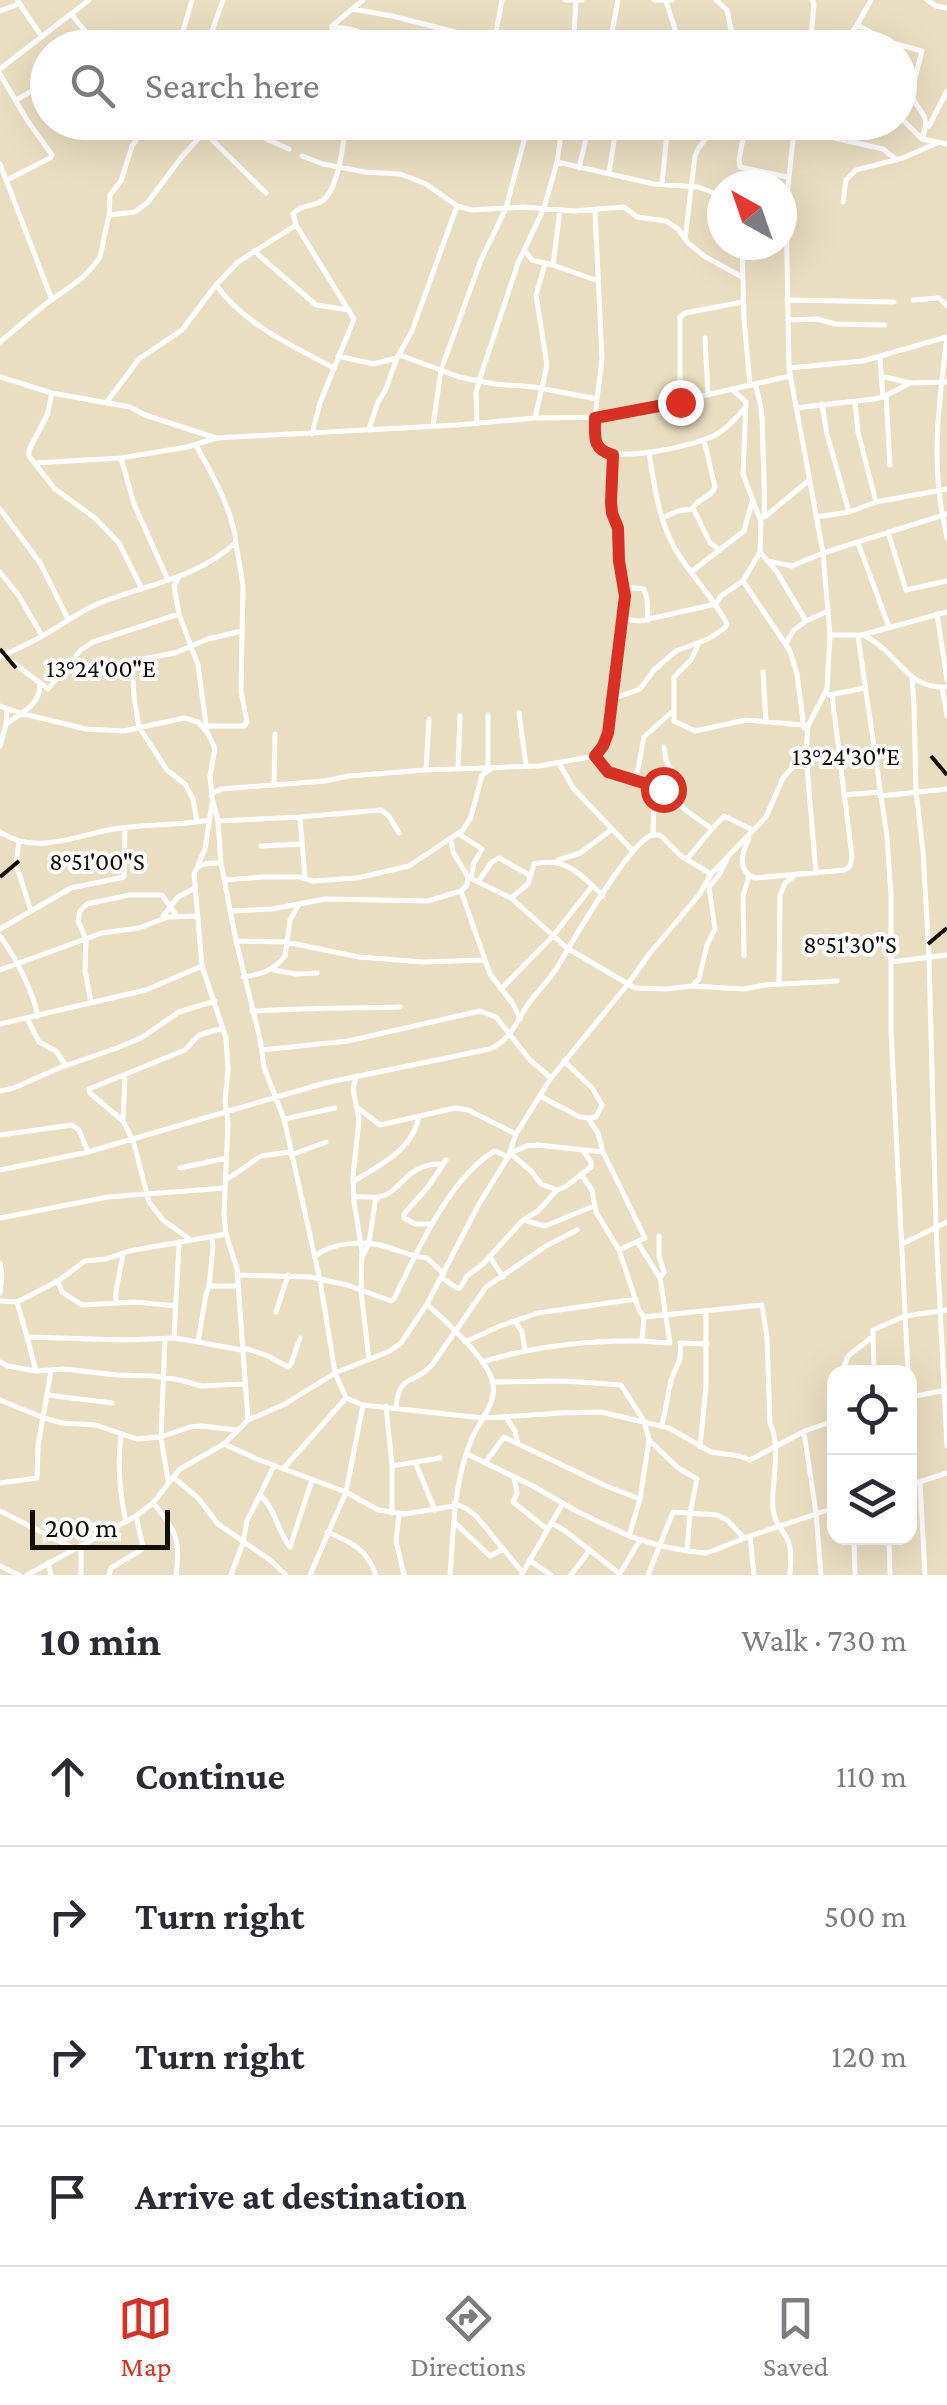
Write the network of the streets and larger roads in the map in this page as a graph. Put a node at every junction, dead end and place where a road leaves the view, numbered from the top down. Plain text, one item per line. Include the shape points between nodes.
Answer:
1 (89, 0) edge
2 (192, 0) edge
3 (224, 0) edge
4 (363, 0) edge
5 (502, 0) edge
6 (566, 0) edge
7 (579, 0) edge
8 (618, 0) edge
9 (654, 0) edge
10 (716, 0) edge
11 (812, 0) edge
12 (857, 0) edge
13 (927, 0) edge
14 (669, 1) edge
15 (18, 2) edge
16 (869, 3) edge
17 (944, 5) edge
18 (353, 9) junction
19 (0, 11) edge
20 (71, 14) junction
21 (857, 26) junction
22 (37, 30) edge
23 (51, 30) edge
24 (83, 30) edge
25 (183, 30) edge
26 (213, 30) edge
27 (357, 30) edge
28 (443, 30) edge
29 (497, 30) edge
30 (575, 30) edge
31 (612, 30) edge
32 (676, 30) edge
33 (732, 30) edge
34 (812, 30) edge
35 (854, 30) edge
36 (864, 30) edge
37 (30, 47) edge
38 (917, 52) edge
39 (0, 72) edge
40 (917, 73) edge
41 (947, 91) edge
42 (30, 92) edge
43 (16, 100) junction
44 (917, 105) edge
45 (30, 121) edge
46 (926, 128) junction
47 (917, 135) edge
48 (42, 140) edge
49 (136, 140) edge
50 (198, 140) edge
51 (210, 140) edge
52 (269, 140) edge
53 (344, 140) edge
54 (524, 140) edge
55 (560, 140) edge
56 (586, 140) edge
57 (614, 140) edge
58 (666, 140) edge
59 (705, 140) edge
60 (743, 140) edge
61 (792, 140) edge
62 (848, 140) edge
63 (922, 140) junction
64 (936, 142) junction
65 (947, 144) edge
66 (290, 149) dead end
67 (302, 156) dead end
68 (897, 160) junction
69 (557, 162) junction
70 (0, 164) edge
71 (340, 166) junction
72 (579, 168) junction
73 (746, 170) edge
74 (789, 170) edge
75 (609, 173) junction
76 (7, 180) junction
77 (662, 186) junction
78 (691, 187) junction
79 (707, 192) edge
80 (266, 193) dead end
81 (843, 202) dead end
82 (457, 206) junction
83 (506, 208) junction
84 (544, 208) junction
85 (560, 210) junction
86 (595, 210) junction
87 (109, 215) junction
88 (296, 225) junction
89 (685, 239) junction
90 (254, 250) junction
91 (524, 250) junction
92 (742, 260) edge
93 (786, 260) edge
94 (549, 264) junction
95 (742, 278) junction
96 (598, 281) junction
97 (216, 286) junction
98 (52, 300) junction
99 (788, 300) junction
100 (914, 300) dead end
101 (743, 302) junction
102 (894, 302) dead end
103 (947, 306) edge
104 (350, 310) junction
105 (787, 320) junction
106 (885, 324) dead end
107 (947, 337) edge
108 (705, 338) dead end
109 (0, 342) edge
110 (338, 356) junction
111 (399, 357) junction
112 (880, 358) junction
113 (334, 368) junction
114 (789, 368) junction
115 (441, 370) junction
116 (790, 376) junction
117 (881, 376) junction
118 (0, 377) edge
119 (479, 381) junction
120 (944, 382) edge
121 (910, 383) junction
122 (752, 385) junction
123 (541, 389) junction
124 (732, 390) junction
125 (52, 393) junction
126 (708, 396) junction
127 (884, 396) junction
128 (940, 397) junction
129 (597, 399) junction
130 (680, 402) junction
131 (854, 402) junction
132 (947, 402) edge
133 (106, 403) junction
134 (822, 404) junction
135 (746, 407) junction
136 (796, 408) junction
137 (535, 418) junction
138 (595, 418) junction
139 (477, 424) junction
140 (433, 426) junction
141 (369, 429) junction
142 (312, 434) junction
143 (216, 438) junction
144 (704, 440) junction
145 (196, 445) junction
146 (649, 452) junction
147 (613, 455) junction
148 (120, 458) junction
149 (35, 463) junction
150 (890, 465) dead end
151 (809, 480) junction
152 (947, 488) edge
153 (938, 491) junction
154 (752, 500) junction
155 (876, 502) junction
156 (693, 508) junction
157 (0, 509) edge
158 (849, 512) junction
159 (944, 515) edge
160 (816, 517) junction
161 (662, 518) junction
162 (762, 520) junction
163 (888, 532) junction
164 (947, 538) edge
165 (236, 542) junction
166 (858, 543) junction
167 (720, 550) junction
168 (760, 552) junction
169 (823, 554) junction
170 (768, 561) junction
171 (0, 572) edge
172 (691, 572) junction
173 (179, 577) junction
174 (168, 580) junction
175 (947, 580) edge
176 (743, 581) junction
177 (624, 587) junction
178 (142, 588) junction
179 (716, 604) junction
180 (828, 610) junction
181 (947, 612) edge
182 (178, 614) junction
183 (937, 614) junction
184 (68, 619) junction
185 (622, 619) junction
186 (648, 620) junction
187 (806, 621) junction
188 (889, 627) junction
189 (242, 631) junction
190 (830, 635) junction
191 (860, 635) junction
192 (42, 636) junction
193 (786, 643) junction
194 (698, 644) junction
195 (191, 646) junction
196 (2, 656) edge
197 (763, 672) dead end
198 (912, 678) junction
199 (40, 684) junction
200 (945, 685) edge
201 (865, 688) junction
202 (829, 695) junction
203 (612, 699) junction
204 (4, 708) edge
205 (673, 711) junction
206 (519, 713) dead end
207 (20, 714) junction
208 (488, 715) dead end
209 (460, 716) dead end
210 (947, 716) edge
211 (428, 719) dead end
212 (766, 721) junction
213 (6, 724) junction
214 (802, 725) junction
215 (139, 727) junction
216 (207, 729) junction
217 (275, 734) dead end
218 (806, 734) junction
219 (0, 746) edge
220 (664, 747) dead end
221 (806, 752) junction
222 (595, 756) junction
223 (559, 763) junction
224 (526, 765) junction
225 (491, 767) junction
226 (458, 769) junction
227 (426, 770) junction
228 (634, 778) junction
229 (274, 785) junction
230 (663, 789) junction
231 (947, 789) edge
232 (916, 792) junction
233 (880, 794) junction
234 (844, 795) junction
235 (212, 796) junction
236 (300, 817) junction
237 (209, 820) junction
238 (218, 821) junction
239 (197, 822) junction
240 (125, 828) junction
241 (712, 829) junction
242 (611, 830) junction
243 (0, 832) edge
244 (753, 833) junction
245 (398, 834) dead end
246 (459, 834) junction
247 (652, 835) junction
248 (452, 840) junction
249 (18, 842) junction
250 (302, 844) junction
251 (261, 846) dead end
252 (633, 851) junction
253 (728, 856) junction
254 (687, 858) junction
255 (554, 860) junction
256 (221, 862) junction
257 (197, 868) junction
258 (711, 874) junction
259 (816, 874) junction
260 (531, 876) junction
261 (749, 876) junction
262 (796, 876) junction
263 (304, 878) junction
264 (472, 879) junction
265 (226, 880) junction
266 (592, 886) junction
267 (196, 887) junction
268 (709, 887) junction
269 (461, 891) junction
270 (699, 895) junction
271 (603, 896) junction
272 (510, 898) junction
273 (300, 904) junction
274 (170, 906) junction
275 (230, 910) junction
276 (30, 911) junction
277 (176, 916) junction
278 (197, 916) junction
279 (161, 919) junction
280 (0, 932) edge
281 (554, 936) junction
282 (86, 939) junction
283 (236, 941) junction
284 (286, 942) junction
285 (567, 948) junction
286 (947, 954) edge
287 (744, 956) dead end
288 (929, 956) junction
289 (484, 960) junction
290 (18, 962) junction
291 (892, 962) junction
292 (202, 966) junction
293 (0, 970) edge
294 (272, 970) junction
295 (317, 973) dead end
296 (243, 977) junction
297 (837, 981) dead end
298 (628, 984) junction
299 (779, 984) junction
300 (692, 986) junction
301 (501, 989) junction
302 (215, 1001) junction
303 (91, 1002) junction
304 (400, 1007) dead end
305 (252, 1012) junction
306 (38, 1016) junction
307 (27, 1018) junction
308 (520, 1018) junction
309 (0, 1024) edge
310 (224, 1028) junction
311 (510, 1036) junction
312 (262, 1050) junction
313 (564, 1061) junction
314 (66, 1066) junction
315 (125, 1075) junction
316 (356, 1078) junction
317 (551, 1078) junction
318 (271, 1088) junction
319 (0, 1091) edge
320 (540, 1096) junction
321 (276, 1097) junction
322 (267, 1100) junction
323 (335, 1108) dead end
324 (358, 1108) junction
325 (226, 1111) junction
326 (419, 1116) junction
327 (588, 1118) junction
328 (123, 1120) junction
329 (284, 1120) junction
330 (516, 1134) junction
331 (0, 1135) edge
332 (133, 1140) junction
333 (326, 1142) dead end
334 (88, 1152) junction
335 (584, 1152) junction
336 (603, 1152) junction
337 (291, 1153) junction
338 (508, 1155) junction
339 (227, 1158) junction
340 (180, 1168) dead end
341 (0, 1170) edge
342 (581, 1174) junction
343 (353, 1182) junction
344 (225, 1184) junction
345 (556, 1190) junction
346 (148, 1193) junction
347 (354, 1196) junction
348 (378, 1197) junction
349 (594, 1206) junction
350 (0, 1218) edge
351 (523, 1220) junction
352 (947, 1222) edge
353 (432, 1224) junction
354 (936, 1228) junction
355 (577, 1230) dead end
356 (226, 1234) junction
357 (659, 1236) dead end
358 (212, 1238) junction
359 (193, 1241) junction
360 (638, 1242) junction
361 (179, 1244) junction
362 (361, 1244) junction
363 (370, 1244) junction
364 (902, 1244) junction
365 (620, 1250) junction
366 (123, 1253) junction
367 (315, 1256) junction
368 (362, 1257) junction
369 (490, 1257) junction
370 (414, 1258) junction
371 (0, 1263) edge
372 (288, 1275) junction
373 (237, 1276) junction
374 (443, 1276) junction
375 (503, 1277) junction
376 (660, 1278) junction
377 (320, 1280) junction
378 (58, 1281) junction
379 (210, 1286) junction
380 (238, 1286) junction
381 (361, 1291) junction
382 (0, 1293) edge
383 (636, 1299) junction
384 (0, 1301) edge
385 (18, 1302) junction
386 (116, 1302) junction
387 (427, 1304) junction
388 (176, 1306) junction
389 (706, 1311) junction
390 (944, 1311) edge
391 (276, 1312) dead end
392 (666, 1316) junction
393 (905, 1316) junction
394 (644, 1317) junction
395 (518, 1322) junction
396 (455, 1330) junction
397 (27, 1337) junction
398 (174, 1338) junction
399 (300, 1338) dead end
400 (871, 1338) junction
401 (165, 1340) junction
402 (642, 1341) junction
403 (198, 1342) junction
404 (466, 1342) junction
405 (670, 1342) junction
406 (680, 1343) junction
407 (707, 1344) junction
408 (241, 1350) junction
409 (525, 1350) junction
410 (368, 1360) junction
411 (0, 1362) edge
412 (482, 1362) junction
413 (845, 1365) edge
414 (873, 1365) edge
415 (908, 1365) edge
416 (50, 1370) junction
417 (36, 1371) junction
418 (335, 1373) junction
419 (162, 1378) junction
420 (493, 1382) junction
421 (244, 1384) junction
422 (945, 1390) edge
423 (47, 1395) junction
424 (917, 1396) edge
425 (346, 1398) junction
426 (0, 1400) edge
427 (112, 1403) dead end
428 (363, 1405) junction
429 (386, 1406) junction
430 (396, 1407) junction
431 (505, 1416) junction
432 (44, 1418) junction
433 (483, 1418) junction
434 (248, 1420) junction
435 (644, 1422) junction
436 (827, 1424) edge
437 (662, 1426) junction
438 (237, 1430) junction
439 (804, 1432) junction
440 (122, 1436) junction
441 (161, 1437) junction
442 (648, 1440) junction
443 (224, 1444) junction
444 (518, 1444) junction
445 (776, 1446) junction
446 (947, 1446) edge
447 (700, 1447) junction
448 (466, 1454) junction
449 (440, 1458) dead end
450 (415, 1462) junction
451 (484, 1463) junction
452 (274, 1466) junction
453 (392, 1466) junction
454 (283, 1469) junction
455 (947, 1473) edge
456 (173, 1477) junction
457 (514, 1477) junction
458 (312, 1480) junction
459 (917, 1482) edge
460 (0, 1483) edge
461 (168, 1484) junction
462 (346, 1492) junction
463 (260, 1495) junction
464 (640, 1499) junction
465 (154, 1502) junction
466 (564, 1503) junction
467 (454, 1505) junction
468 (917, 1508) edge
469 (435, 1510) junction
470 (827, 1510) edge
471 (0, 1511) edge
472 (816, 1512) junction
473 (395, 1513) junction
474 (690, 1513) junction
475 (136, 1516) junction
476 (126, 1522) junction
477 (454, 1522) junction
478 (549, 1526) junction
479 (778, 1527) junction
480 (327, 1532) junction
481 (628, 1536) junction
482 (747, 1537) junction
483 (640, 1540) junction
484 (243, 1543) junction
485 (854, 1545) edge
486 (889, 1545) edge
487 (661, 1546) junction
488 (78, 1548) junction
489 (503, 1549) junction
490 (687, 1551) junction
491 (590, 1552) junction
492 (529, 1560) junction
493 (48, 1563) junction
494 (0, 1566) edge
495 (522, 1574) edge
496 (620, 1574) edge
497 (19, 1575) edge
498 (27, 1575) edge
499 (50, 1575) edge
500 (81, 1575) edge
501 (109, 1575) edge
502 (176, 1575) edge
503 (231, 1575) edge
504 (286, 1575) edge
505 (310, 1575) edge
506 (376, 1575) edge
507 (404, 1575) edge
508 (450, 1575) edge
509 (551, 1575) edge
510 (570, 1575) edge
511 (648, 1575) edge
512 (754, 1575) edge
513 (790, 1575) edge
514 (821, 1575) edge
515 (855, 1575) edge
516 (890, 1575) edge
517 (925, 1575) edge

1 - 20 street
2 - 25 street
3 - 26 street
4 - 18 street
5 - 29 street
6 - 7 street
7 - 30 street
8 - 31 street
9 - 14 street
10 - 33 street via 727,10
11 - 34 street
12 - 16 street
13 - 17 street
14 - 32 street
15 - 19 street
15 - 22 street
16 - 21 street
18 - 27 street via 331,28
18 - 28 street
20 - 23 street
20 - 24 street
21 - 35 street
21 - 36 street
37 - 39 street
38 - 40 street via 923,53
39 - 43 street
41 - 46 street
42 - 43 street
43 - 45 street
44 - 46 street
46 - 63 street
47 - 63 street
48 - 76 street via 50,158
49 - 87 street via 110,196
50 - 87 street via 148,202 135,212
51 - 80 street
52 - 66 street
53 - 71 street
54 - 83 street
55 - 69 street
56 - 72 street
57 - 75 street
58 - 77 street
59 - 78 street
60 - 73 street via 739,160
61 - 74 street
62 - 68 street
63 - 64 street
64 - 65 street
64 - 68 street
67 - 71 street
68 - 81 street via 850,174
69 - 72 street
69 - 84 street
70 - 76 street
71 - 82 street via 411,178
71 - 88 street via 326,198 296,210
72 - 75 street
75 - 77 street
76 - 98 street
77 - 78 street
78 - 79 street
78 - 89 street
82 - 83 street
82 - 111 street
83 - 84 street
83 - 115 street
84 - 85 street
84 - 91 street
85 - 86 street
85 - 94 street
86 - 89 street via 624,207 637,217 666,221
86 - 96 street
87 - 98 street via 96,262
88 - 90 street
88 - 104 street
89 - 95 street
90 - 97 street
90 - 104 street via 316,306
91 - 94 street
91 - 119 street
92 - 95 street
93 - 99 street
94 - 96 street
94 - 123 street via 536,294 547,356
95 - 101 street
96 - 129 street
97 - 113 street via 239,312
97 - 133 street via 182,330 139,358
98 - 109 street
99 - 102 street
99 - 105 street
100 - 103 street via 939,298
101 - 122 street
101 - 130 street via 680,317
104 - 110 street via 354,322
105 - 106 street
105 - 114 street
107 - 112 street
107 - 120 street
108 - 126 street
110 - 111 street via 373,364
110 - 113 street
111 - 115 street
111 - 141 street
112 - 114 street
112 - 117 street
113 - 142 street
114 - 116 street
115 - 119 street
115 - 140 street
116 - 122 street
116 - 136 street
117 - 121 street
117 - 127 street
118 - 125 street
119 - 123 street
119 - 139 street
120 - 121 street
120 - 128 street
121 - 127 street
122 - 124 street
122 - 162 street via 764,419
123 - 129 street
123 - 137 street
124 - 126 street
124 - 135 street
125 - 133 street
125 - 149 street via 29,450
126 - 130 street
127 - 131 street
127 - 150 street
128 - 132 street
128 - 153 street
129 - 138 street
130 - 138 street
131 - 134 street
131 - 155 street
133 - 143 street
134 - 136 street
134 - 158 street
135 - 144 street
135 - 154 street via 743,474
136 - 151 street
137 - 138 street
137 - 139 street
138 - 147 street via 596,444
139 - 140 street
140 - 141 street
141 - 142 street
142 - 143 street
143 - 145 street
144 - 146 street
144 - 156 street via 715,486
145 - 148 street
145 - 165 street
146 - 147 street
146 - 161 street
147 - 177 street via 611,502
148 - 149 street
148 - 174 street
149 - 178 street via 119,543
151 - 160 street
151 - 162 street
152 - 153 street
153 - 155 street
153 - 159 street
154 - 162 street
154 - 167 street via 744,531
155 - 158 street
156 - 161 street
156 - 167 street
157 - 184 street via 39,561
158 - 160 street
159 - 163 street
159 - 164 street
160 - 169 street
161 - 172 street
162 - 168 street
163 - 166 street
163 - 175 street via 906,590
165 - 173 street
165 - 189 street
166 - 169 street
166 - 188 street
167 - 172 street
168 - 170 street
168 - 176 street
169 - 170 street via 792,566
169 - 180 street
170 - 187 street
171 - 192 street
172 - 179 street
173 - 174 street
173 - 182 street
174 - 178 street
176 - 179 street
176 - 193 street
177 - 185 street
177 - 186 street via 644,589
178 - 184 street
179 - 186 street
179 - 194 street via 726,628
180 - 187 street
180 - 190 street
181 - 183 street
182 - 195 street
182 - 199 street via 93,642 50,688
183 - 188 street
183 - 200 street
184 - 192 street
185 - 186 street
185 - 203 street
187 - 193 street
188 - 191 street
189 - 195 street
189 - 216 street via 246,724
190 - 191 street
190 - 202 street
191 - 198 street via 884,647
191 - 201 street
192 - 196 street
193 - 214 street
194 - 203 street via 676,651 640,689
194 - 205 street via 675,674
195 - 215 street via 132,661
195 - 216 street
196 - 199 street
197 - 212 street
198 - 200 street
198 - 232 street
199 - 207 street via 38,698
200 - 210 street
201 - 202 street
201 - 233 street
202 - 218 street
202 - 234 street
203 - 222 street via 608,733
204 - 207 street
204 - 213 street
205 - 212 street via 674,721 695,731
205 - 228 street via 644,737
206 - 224 street
207 - 213 street
207 - 215 street via 96,730
208 - 225 street
209 - 226 street
211 - 227 street
212 - 214 street
213 - 219 street
214 - 218 street
215 - 216 street via 190,718
215 - 239 street via 167,770 186,785
216 - 235 street via 216,748
217 - 229 street
218 - 221 street
220 - 230 street via 672,767
221 - 244 street via 782,778
221 - 259 street
222 - 223 street
222 - 228 street via 608,772
223 - 224 street
223 - 242 street via 572,788
224 - 225 street
225 - 226 street
225 - 246 street
226 - 227 street
227 - 229 street
228 - 230 street
229 - 235 street via 221,789
230 - 241 street
230 - 247 street via 654,802
231 - 232 street
232 - 233 street
232 - 288 street
233 - 234 street
233 - 291 street
234 - 259 street via 850,866
235 - 237 street
235 - 238 street
236 - 238 street
236 - 245 street via 381,810
236 - 250 street
237 - 239 street
237 - 257 street
238 - 256 street
239 - 240 street
240 - 249 street via 62,843
240 - 276 street via 124,877 80,885
241 - 244 street via 728,816
241 - 254 street
242 - 252 street
242 - 255 street via 580,853
243 - 249 street
244 - 253 street
244 - 261 street via 742,858
246 - 248 street
246 - 264 street via 482,848
247 - 252 street
247 - 254 street
248 - 263 street via 402,869
248 - 264 street via 452,852
249 - 276 street via 16,864
250 - 251 street
250 - 263 street
252 - 271 street
253 - 258 street
253 - 268 street
254 - 258 street
255 - 260 street via 534,864
255 - 266 street
256 - 257 street
256 - 265 street
257 - 267 street
258 - 270 street
259 - 262 street
260 - 264 street via 500,858
260 - 272 street
261 - 262 street
261 - 287 street
262 - 299 street via 780,895
263 - 265 street
264 - 269 street
264 - 272 street
265 - 275 street
266 - 271 street
266 - 281 street
267 - 274 street
267 - 278 street
268 - 270 street
268 - 300 street via 715,930
269 - 273 street via 428,901
269 - 289 street
270 - 298 street
271 - 285 street
272 - 281 street
273 - 275 street
273 - 284 street
274 - 277 street
274 - 279 street
274 - 282 street via 162,896 129,895 87,904 78,915
275 - 283 street
276 - 280 street
277 - 278 street
277 - 279 street
278 - 292 street
279 - 282 street
280 - 290 street
281 - 285 street
281 - 301 street
282 - 290 street
282 - 303 street
283 - 284 street
283 - 296 street
284 - 289 street via 359,957
284 - 294 street via 285,956
285 - 298 street
285 - 308 street
286 - 288 street
288 - 291 street
288 - 354 street
289 - 301 street
290 - 293 street
290 - 306 street
291 - 364 street
292 - 302 street
292 - 303 street via 152,988
294 - 295 street
294 - 296 street
296 - 305 street
297 - 299 street
298 - 300 street
298 - 313 street
299 - 300 street
301 - 308 street
302 - 310 street
302 - 314 street
303 - 306 street
304 - 305 street
305 - 312 street
306 - 307 street
307 - 309 street
307 - 314 street via 39,1042
308 - 311 street
310 - 315 street
310 - 325 street
311 - 312 street via 496,1017 480,1011 348,1041
311 - 316 street via 490,1049
311 - 317 street
312 - 318 street
313 - 317 street
313 - 327 street via 602,1105
314 - 319 street
315 - 328 street
315 - 328 street via 89,1091
316 - 321 street
316 - 324 street
317 - 320 street
318 - 321 street
318 - 322 street
320 - 327 street
320 - 330 street
321 - 322 street
321 - 329 street
322 - 325 street
323 - 329 street
324 - 326 street via 380,1125
324 - 343 street
325 - 332 street
325 - 339 street
326 - 330 street via 468,1110
326 - 343 street via 403,1149
327 - 336 street
328 - 332 street
329 - 337 street
330 - 338 street
331 - 334 street via 72,1125
332 - 334 street
332 - 346 street
333 - 337 street
334 - 341 street
335 - 336 street
335 - 338 street via 527,1146
335 - 342 street via 592,1164
336 - 360 street via 645,1238
337 - 344 street via 261,1156
337 - 367 street
338 - 345 street
338 - 353 street via 494,1151 481,1160
338 - 374 street
339 - 340 street
339 - 344 street
342 - 345 street
342 - 349 street
343 - 347 street
344 - 346 street
344 - 356 street
345 - 351 street
346 - 350 street
346 - 359 street via 157,1214
347 - 348 street
347 - 362 street
348 - 353 street via 426,1164 444,1162 404,1214 412,1223
348 - 363 street
349 - 351 street via 545,1226
349 - 365 street
351 - 369 street
352 - 354 street
353 - 370 street
354 - 364 street
354 - 390 street
355 - 375 street
356 - 358 street
356 - 373 street
357 - 376 street
358 - 359 street
358 - 379 street
359 - 361 street
360 - 365 street
360 - 376 street
361 - 366 street
361 - 388 street
362 - 363 street
362 - 367 street via 335,1244
362 - 368 street
363 - 368 street
363 - 370 street
364 - 393 street
365 - 383 street
366 - 378 street via 85,1261
366 - 386 street
367 - 377 street
368 - 381 street
369 - 374 street via 458,1288
369 - 375 street
370 - 374 street via 427,1258
370 - 381 street via 394,1299
371 - 382 street
372 - 373 street
372 - 377 street
372 - 391 street
373 - 380 street
374 - 387 street
375 - 396 street via 486,1286
376 - 392 street
377 - 381 street
377 - 418 street
378 - 385 street
378 - 386 street via 82,1305
379 - 380 street
379 - 403 street
380 - 408 street
381 - 410 street
383 - 394 street
383 - 395 street via 538,1312
384 - 385 street
385 - 397 street
386 - 388 street
387 - 396 street
387 - 410 street via 401,1343
388 - 398 street
389 - 392 street
389 - 407 street
389 - 445 street via 763,1308
390 - 393 street
390 - 422 street
392 - 394 street
392 - 405 street
393 - 400 street via 873,1330
393 - 415 street
394 - 402 street
395 - 404 street
395 - 409 street
396 - 404 street
396 - 430 street via 427,1372 398,1390
397 - 401 street
397 - 417 street
398 - 401 street
398 - 403 street
399 - 408 street via 288,1367
400 - 413 street
400 - 414 street
401 - 419 street
402 - 405 street
402 - 409 street
403 - 408 street
404 - 412 street
405 - 406 street
406 - 407 street
406 - 437 street
407 - 447 street
408 - 421 street
409 - 412 street
410 - 418 street
411 - 417 street
412 - 420 street
416 - 417 street
416 - 419 street
416 - 423 street
418 - 425 street
418 - 434 street
419 - 421 street via 201,1386
419 - 441 street
420 - 433 street
420 - 435 street via 617,1384
421 - 434 street
422 - 424 street
422 - 446 street
423 - 427 street
423 - 432 street
425 - 428 street
425 - 454 street
426 - 432 street
428 - 429 street
428 - 462 street
429 - 430 street
429 - 453 street
430 - 433 street
431 - 433 street
431 - 435 street via 601,1412
431 - 444 street
432 - 440 street
432 - 460 street via 37,1478
433 - 448 street
434 - 438 street
435 - 437 street
435 - 442 street
436 - 439 street
437 - 447 street
438 - 441 street via 190,1427
438 - 443 street
439 - 445 street
439 - 472 street
440 - 441 street
440 - 476 street
441 - 461 street
442 - 464 street
442 - 474 street via 697,1479
443 - 452 street
443 - 456 street
444 - 451 street via 503,1438
444 - 464 street
445 - 447 street via 750,1460
445 - 479 street
448 - 451 street
448 - 467 street
449 - 450 street
450 - 453 street
450 - 469 street
451 - 457 street
452 - 454 street
452 - 463 street
453 - 473 street
454 - 458 street
455 - 459 street
456 - 461 street
456 - 484 street
457 - 466 street
457 - 478 street via 513,1502
458 - 462 street
458 - 463 street via 290,1547
461 - 465 street
462 - 473 street
462 - 480 street
463 - 484 street
464 - 481 street
465 - 475 street
465 - 502 street via 179,1546
466 - 478 street
466 - 481 street
467 - 469 street
467 - 477 street
467 - 489 street via 476,1516
468 - 517 street
469 - 473 street
470 - 472 street
471 - 488 street
472 - 479 street
472 - 514 street
473 - 507 street
474 - 482 street via 717,1515
474 - 487 street via 673,1512
474 - 490 street
475 - 476 street
475 - 501 street via 141,1550
476 - 488 street
477 - 489 street via 492,1557
477 - 508 street
478 - 491 street
478 - 492 street
479 - 482 street
479 - 513 street via 790,1544
480 - 505 street
480 - 506 street via 362,1549
481 - 483 street
482 - 490 street via 706,1553
482 - 512 street
483 - 487 street
483 - 496 street
484 - 503 street
484 - 504 street
485 - 515 street
486 - 516 street
487 - 490 street
487 - 511 street
488 - 493 street
488 - 500 street
489 - 495 street
491 - 496 street
491 - 510 street
492 - 495 street
492 - 509 street
493 - 498 street
493 - 499 street
494 - 497 street

